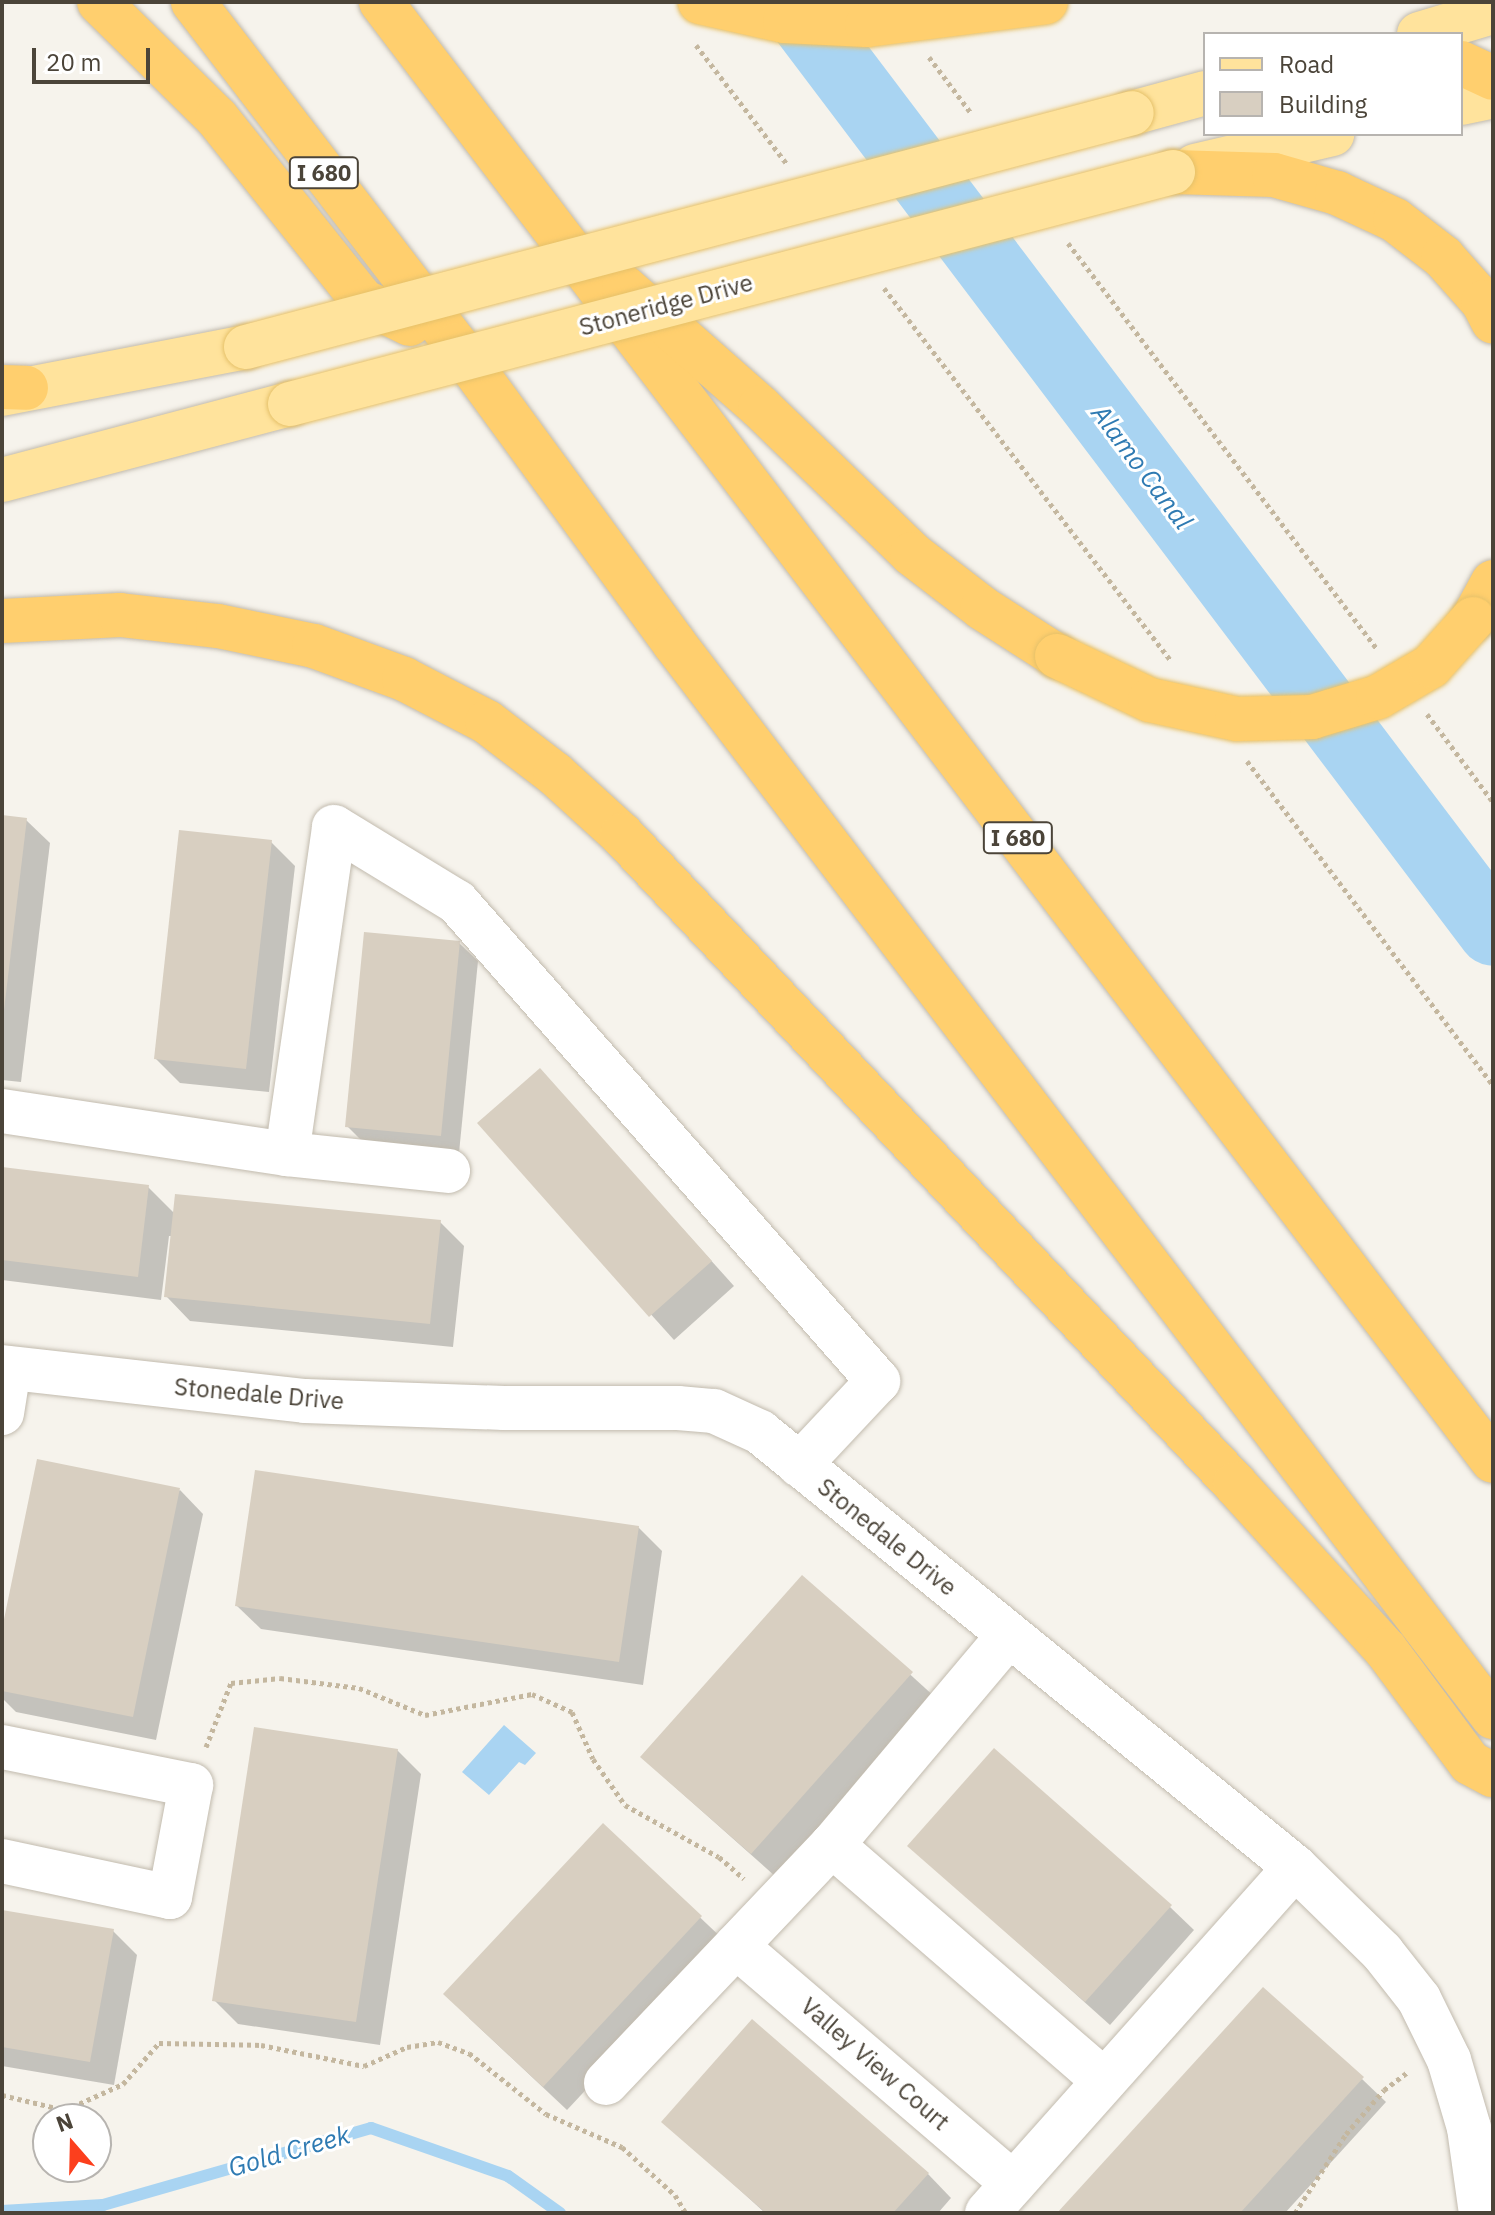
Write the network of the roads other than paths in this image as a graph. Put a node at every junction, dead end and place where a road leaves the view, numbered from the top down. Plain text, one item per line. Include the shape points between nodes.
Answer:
1 (99, 2) edge
2 (193, 2) edge
3 (381, 2) edge
4 (1046, 2) edge
5 (1493, 12) edge
6 (694, 17) edge
7 (1426, 32) edge
8 (1463, 64) edge
9 (1493, 78) edge
10 (1203, 94) edge
11 (1493, 96) edge
12 (1463, 103) edge
13 (1324, 136) edge
14 (1173, 172) junction
15 (542, 215) junction
16 (1493, 322) edge
17 (456, 345) junction
18 (10, 390) edge
19 (2, 480) edge
20 (1483, 600) edge
21 (2, 621) edge
22 (2, 1111) edge
23 (287, 1154) junction
24 (448, 1171) dead end
25 (6, 1368) edge
26 (2, 1413) edge
27 (1493, 1461) edge
28 (799, 1465) junction
29 (1008, 1636) junction
30 (1493, 1717) edge
31 (2, 1747) edge
32 (1493, 1775) edge
33 (832, 1845) junction
34 (2, 1861) edge
35 (1295, 1867) junction
36 (736, 1946) junction
37 (1104, 2081) junction
38 (606, 2083) dead end
39 (1000, 2198) edge
40 (1481, 2213) edge

1 - 17 highway via 217,118 363,301
2 - 17 highway, I 680
3 - 15 highway, I 680
4 - 6 highway, bridge via 867,25
5 - 7 main road
8 - 9 highway
10 - 18 main road, bridge via 246,347
11 - 12 main road
13 - 14 main road, Stoneridge Drive
14 - 16 highway via 1274,175 1337,193 1395,220 1443,257 1483,302
14 - 19 main road, Stoneridge Drive, bridge
15 - 20 highway, bridge via 760,407 912,554 1057,656 1150,700 1237,719 1312,717 1378,697 1431,666
15 - 27 highway, I 680
17 - 30 highway, I 680 via 674,643
21 - 32 highway via 120,615 218,626 314,646 404,679 487,722 544,765 622,835 1224,1472 1386,1650 1470,1763
22 - 23 street
23 - 24 street
23 - 28 street via 334,827 457,902 878,1381
25 - 26 street
25 - 28 street, Stonedale Drive via 305,1401 714,1411 760,1432
28 - 29 street, Stonedale Drive
29 - 33 street
29 - 35 street, Stonedale Drive
31 - 34 street via 191,1785 170,1897
33 - 36 street
33 - 37 street
35 - 37 street, Valley View Court
35 - 40 street, Stonedale Drive via 1382,1952 1419,1999 1442,2047 1469,2128
36 - 38 street
36 - 39 street, Valley View Court
37 - 39 street, Valley View Court

